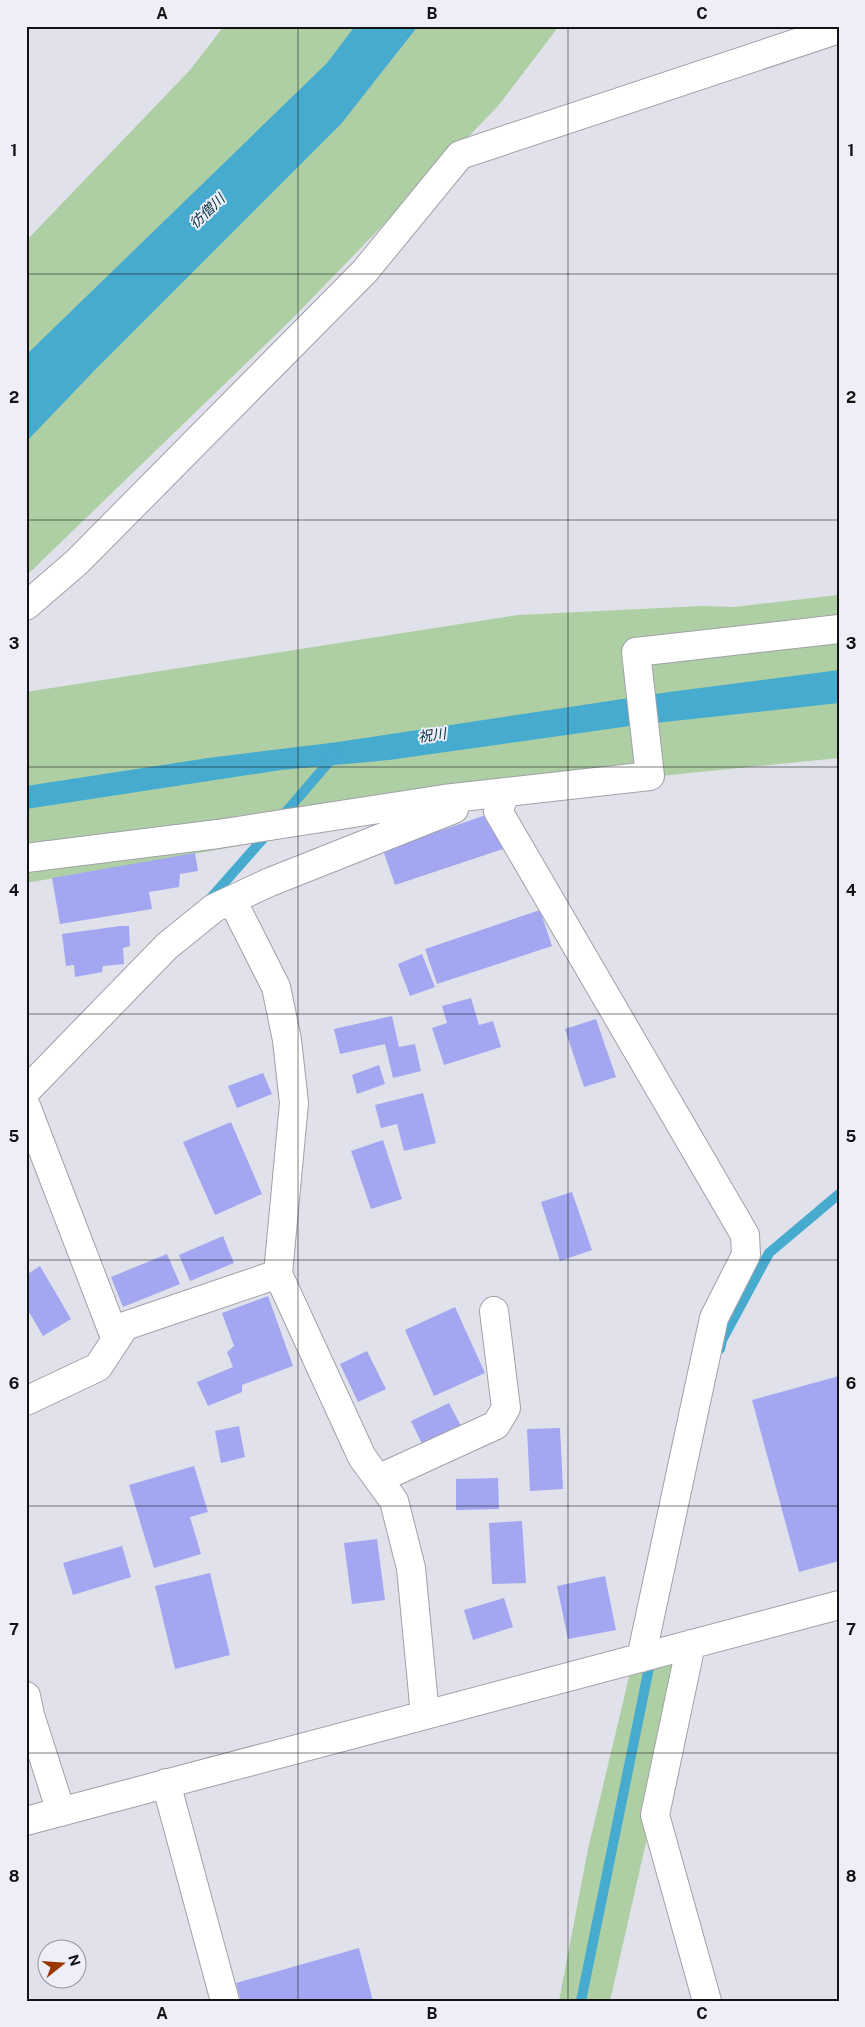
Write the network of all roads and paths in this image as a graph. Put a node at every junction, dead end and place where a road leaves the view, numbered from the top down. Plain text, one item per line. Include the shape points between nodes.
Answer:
1 (839, 28) edge
2 (26, 606) edge
3 (839, 628) edge
4 (498, 793) junction
5 (26, 858) edge
6 (232, 900) junction
7 (26, 1091) edge
8 (26, 1106) edge
9 (278, 1274) junction
10 (494, 1311) dead end
11 (116, 1340) junction
12 (26, 1401) edge
13 (378, 1479) junction
14 (839, 1605) edge
15 (691, 1644) junction
16 (641, 1658) junction
17 (26, 1696) edge
18 (425, 1715) junction
19 (166, 1784) junction
20 (61, 1812) junction
21 (26, 1821) edge
22 (225, 2001) edge
23 (707, 2001) edge

1 - 2 street via 460,155 365,271 77,562
3 - 4 street via 636,652 650,776
4 - 5 street
4 - 6 street
4 - 16 street via 498,811 745,1234 746,1255 714,1318
6 - 7 street via 214,908 167,946
6 - 9 street via 276,988 287,1040 294,1103
8 - 11 street
9 - 11 street via 125,1326
9 - 13 street via 362,1457
10 - 13 street via 506,1408 496,1425
11 - 12 street via 98,1367
13 - 18 street via 394,1501 411,1568
14 - 15 street
15 - 16 street
15 - 23 street via 655,1816
16 - 18 street
17 - 20 street
18 - 19 street
19 - 20 street
19 - 22 street
20 - 21 street

